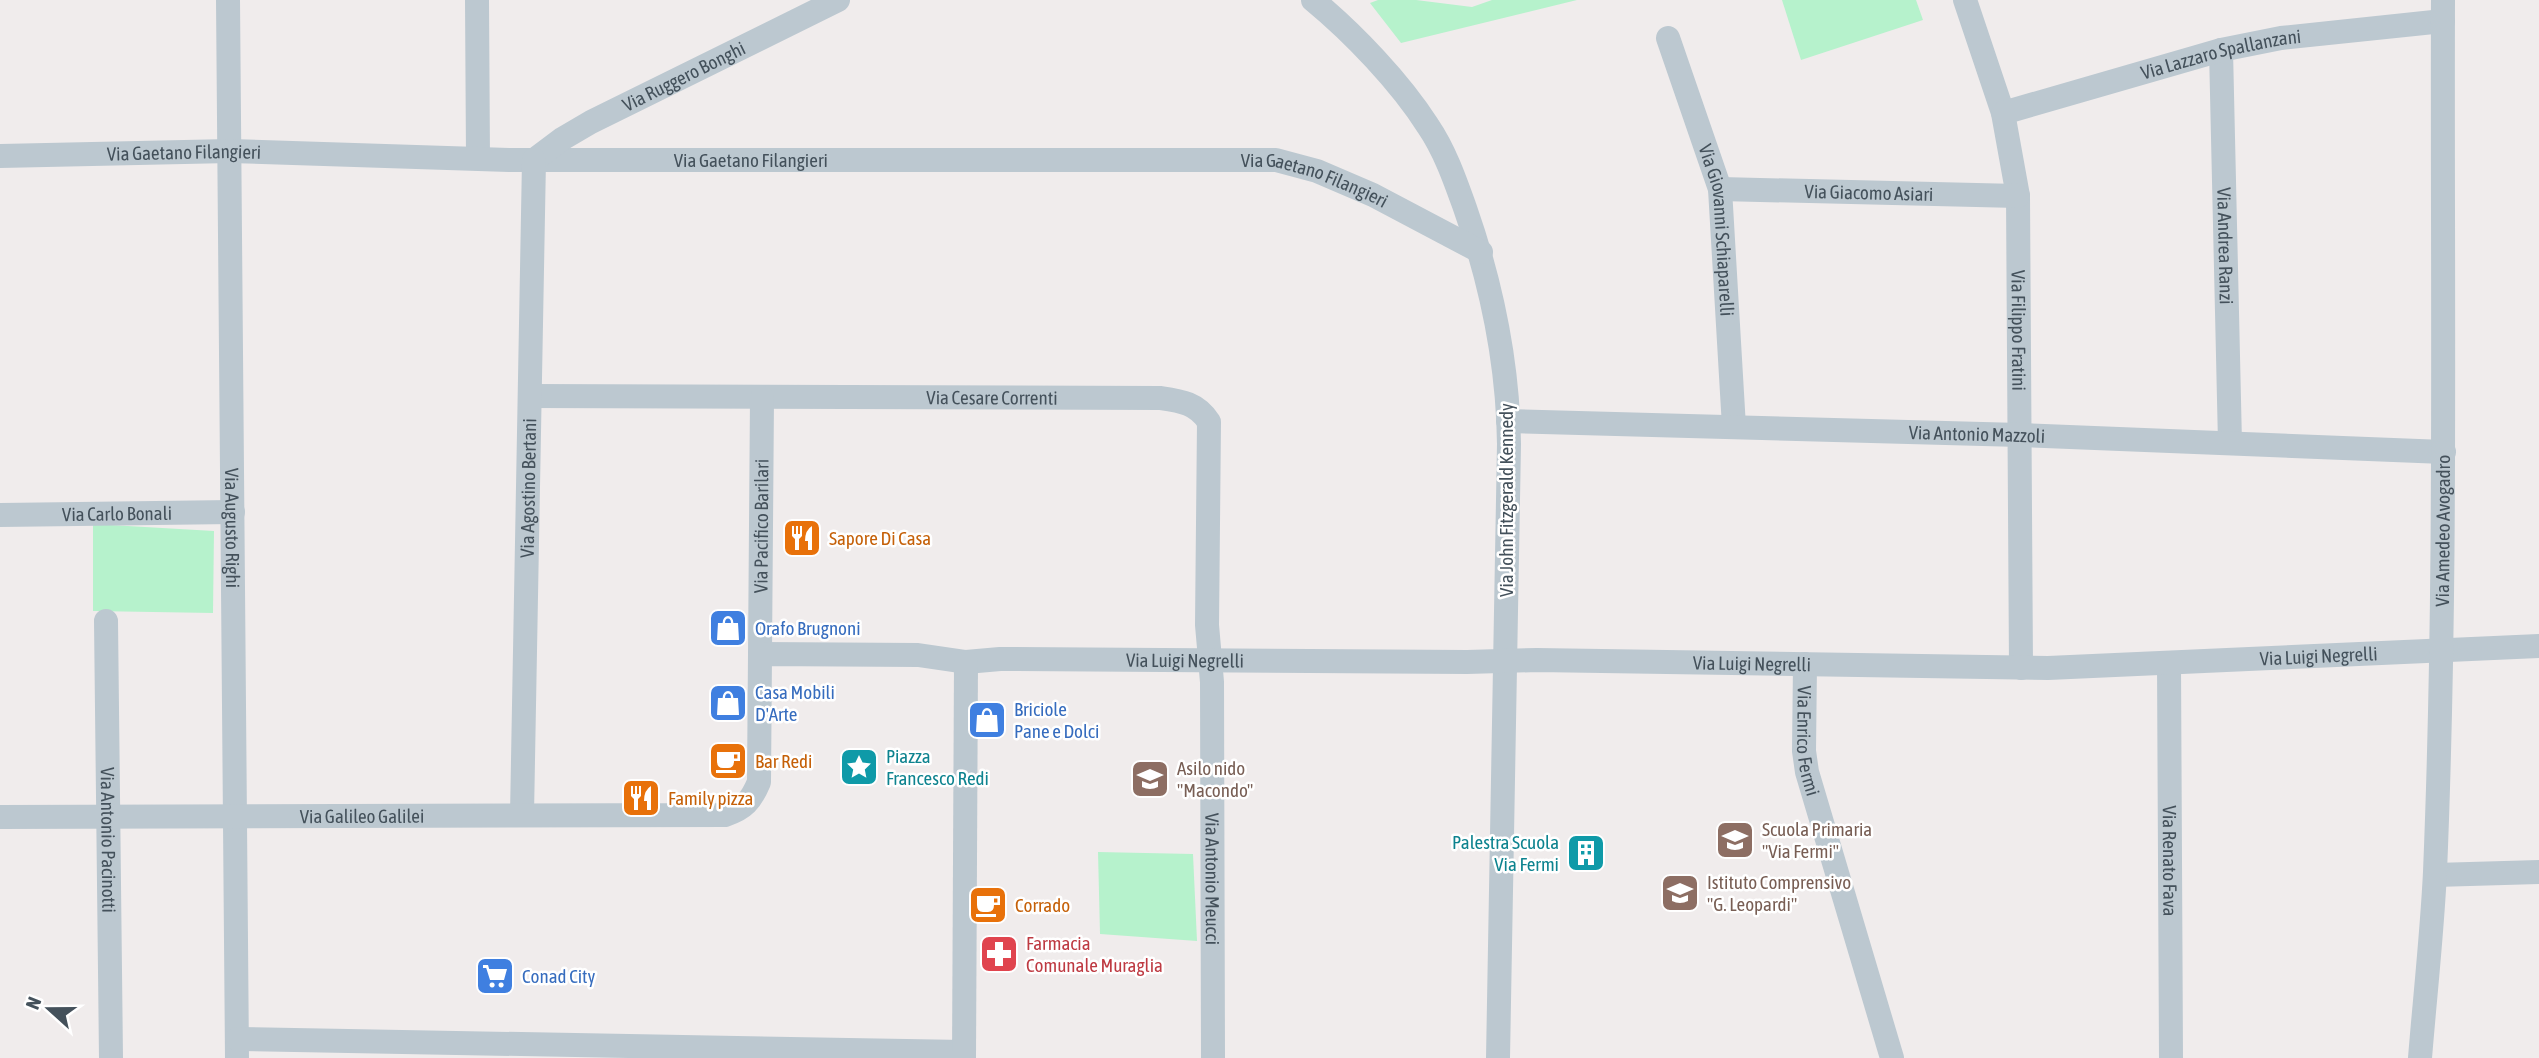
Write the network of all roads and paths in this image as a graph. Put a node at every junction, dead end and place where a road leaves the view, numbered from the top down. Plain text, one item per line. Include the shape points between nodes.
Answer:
1 (229, 0) edge
2 (477, 0) edge
3 (838, 0) edge
4 (1313, 0) edge
5 (1965, 0) edge
6 (2443, 10) edge
7 (1668, 38) dead end
8 (2221, 50) junction
9 (2003, 113) junction
10 (230, 151) junction
11 (0, 156) edge
12 (478, 158) junction
13 (534, 160) junction
14 (1720, 189) junction
15 (2018, 196) junction
16 (1481, 253) junction
17 (530, 396) junction
18 (762, 397) junction
19 (1508, 421) junction
20 (1734, 427) junction
21 (2020, 435) junction
22 (2230, 443) junction
23 (2444, 452) junction
24 (233, 512) junction
25 (0, 515) edge
26 (106, 621) dead end
27 (2539, 646) edge
28 (2441, 652) junction
29 (760, 654) junction
30 (1209, 660) junction
31 (966, 662) junction
32 (1505, 662) junction
33 (2169, 663) junction
34 (1805, 664) junction
35 (2021, 668) junction
36 (522, 815) junction
37 (236, 816) junction
38 (0, 817) edge
39 (109, 817) junction
40 (2539, 872) edge
41 (2435, 875) junction
42 (237, 1049) edge
43 (964, 1055) edge
44 (111, 1058) edge
45 (1213, 1058) edge
46 (1498, 1058) edge
47 (1892, 1058) edge
48 (2171, 1058) edge
49 (2420, 1058) edge

1 - 10 street, Via Augusto Righi
2 - 12 street
3 - 13 street, Via Ruggero Bonghi via 591,122
4 - 16 street, Via John Fitzgerald Kennedy via 1381,67 1428,125 1448,161
5 - 9 street, Via Filippo Fratini
6 - 8 street, Via Lazzaro Spallanzani
6 - 23 street, Via Amedeo Avogadro
7 - 14 street, Via Giovanni Schiaparelli
8 - 9 street, Via Lazzaro Spallanzani
8 - 22 street, Via Andrea Ranzi
9 - 15 street, Via Filippo Fratini
10 - 11 street, Via Gaetano Filangieri
10 - 12 street, Via Gaetano Filangieri
10 - 24 street, Via Augusto Righi
12 - 13 street, Via Gaetano Filangieri
13 - 16 street, Via Gaetano Filangieri via 1276,160 1317,171 1373,195
13 - 17 street, Via Agostino Bertani
14 - 15 street, Via Giacomo Asiari
14 - 20 street, Via Giovanni Schiaparelli
15 - 21 street, Via Filippo Fratini
16 - 19 street, Via John Fitzgerald Kennedy via 1503,355
17 - 18 street, Via Cesare Correnti
17 - 36 street, Via Agostino Bertani
18 - 29 street, Via Pacifico Barilari
18 - 30 street, Via Cesare Correnti via 1160,398 1187,402 1202,410 1209,422
19 - 20 street, Via Antonio Mazzoli
19 - 32 street, Via John Fitzgerald Kennedy
20 - 21 street, Via Antonio Mazzoli
21 - 22 street, Via Antonio Mazzoli
21 - 35 street, Via Filippo Fratini
22 - 23 street, Via Antonio Mazzoli
23 - 28 street, Via Amedeo Avogadro
24 - 25 street, Via Carlo Bonali
24 - 37 street, Via Augusto Righi
26 - 39 street, Via Antonio Pacinotti
27 - 28 street, Via Luigi Negrelli
28 - 33 street, Via Luigi Negrelli
28 - 41 street, Via Amedeo Avogadro
29 - 31 street via 918,655
29 - 36 street, Via Galileo Galilei via 759,782 741,810 725,815
30 - 31 street, Via Luigi Negrelli
30 - 32 street, Via Luigi Negrelli
30 - 45 street, Via Antonio Meucci
31 - 43 street
32 - 34 street, Via Luigi Negrelli
32 - 46 street, Via John Fitzgerald Kennedy
33 - 35 street, Via Luigi Negrelli
33 - 48 street, Via Renato Fava
34 - 35 street, Via Luigi Negrelli
34 - 47 street, Via Enrico Fermi via 1807,772
36 - 37 street, Via Galileo Galilei
37 - 39 street, Via Galileo Galilei
37 - 42 street, Via Augusto Righi
38 - 39 street, Via Galileo Galilei
39 - 44 street, Via Antonio Pacinotti
40 - 41 street
41 - 49 street, Via Amedeo Avogadro
42 - 43 street

